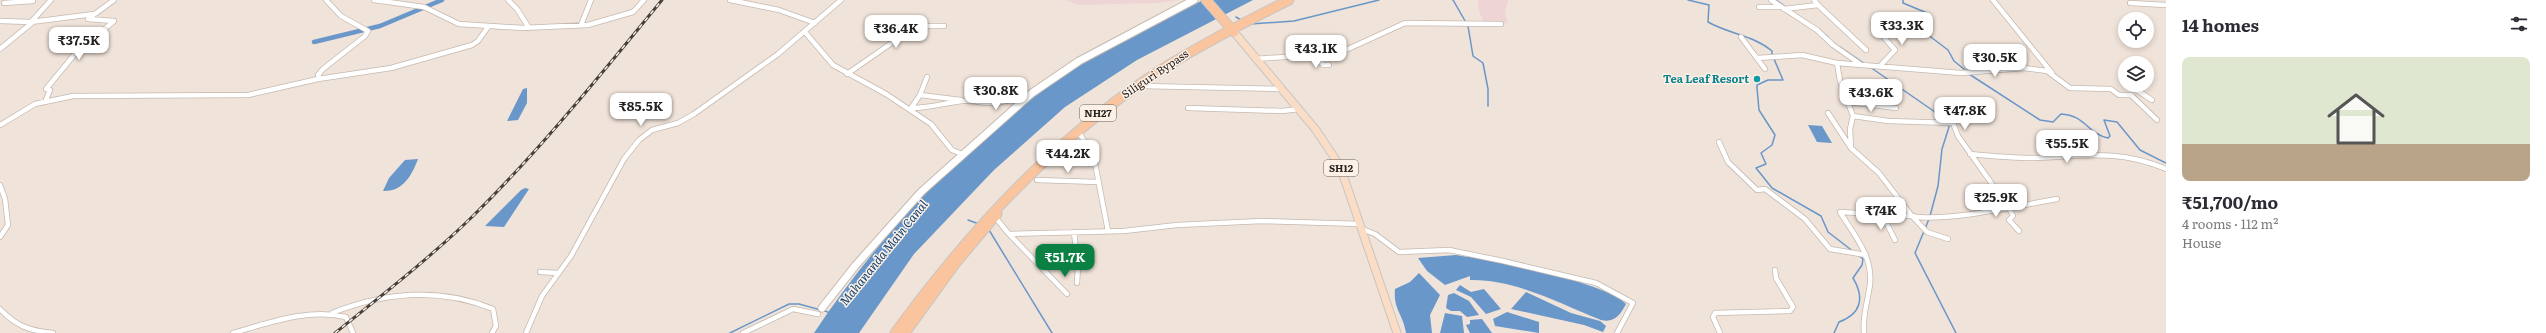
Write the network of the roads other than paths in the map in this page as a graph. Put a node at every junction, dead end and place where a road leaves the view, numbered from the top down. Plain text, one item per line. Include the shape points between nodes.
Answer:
1 (51, 0) edge
2 (114, 0) edge
3 (326, 0) edge
4 (374, 0) edge
5 (508, 0) edge
6 (592, 0) edge
7 (644, 0) edge
8 (730, 0) edge
9 (841, 0) edge
10 (1194, 0) edge
11 (1206, 0) edge
12 (1289, 0) edge
13 (1297, 0) edge
14 (1771, 0) edge
15 (1814, 0) edge
16 (1993, 0) edge
17 (6, 1) edge
18 (34, 1) edge
19 (2130, 3) dead end
20 (1818, 4) junction
21 (2166, 5) edge
22 (0, 6) edge
23 (1760, 7) dead end
24 (1785, 8) junction
25 (94, 14) junction
26 (0, 21) edge
27 (32, 22) junction
28 (815, 23) junction
29 (1246, 23) junction
30 (1501, 24) dead end
31 (581, 25) junction
32 (488, 26) junction
33 (944, 26) dead end
34 (1874, 26) dead end
35 (529, 28) junction
36 (1232, 30) junction
37 (805, 32) junction
38 (1740, 37) dead end
39 (0, 49) edge
40 (1866, 50) dead end
41 (1315, 55) junction
42 (1758, 58) junction
43 (1256, 59) junction
44 (1853, 59) junction
45 (1837, 63) junction
46 (1849, 64) junction
47 (1328, 65) dead end
48 (1862, 65) junction
49 (1880, 66) junction
50 (1765, 68) dead end
51 (2052, 73) junction
52 (847, 74) junction
53 (927, 77) dead end
54 (320, 79) junction
55 (1142, 86) junction
56 (1281, 89) junction
57 (2140, 92) edge
58 (920, 94) junction
59 (2152, 100) dead end
60 (45, 102) junction
61 (1848, 102) junction
62 (977, 103) junction
63 (1020, 104) junction
64 (906, 108) junction
65 (912, 108) junction
66 (1188, 108) dead end
67 (1896, 108) dead end
68 (1299, 109) junction
69 (1828, 113) dead end
70 (1853, 116) junction
71 (2157, 120) dead end
72 (0, 125) edge
73 (1080, 134) junction
74 (1719, 142) dead end
75 (1851, 148) junction
76 (962, 154) junction
77 (1970, 154) junction
78 (2166, 169) edge
79 (1037, 180) dead end
80 (1098, 182) junction
81 (0, 185) edge
82 (2057, 199) dead end
83 (2009, 208) junction
84 (1882, 214) junction
85 (1912, 216) junction
86 (986, 223) junction
87 (1362, 226) junction
88 (1108, 231) junction
89 (2019, 231) dead end
90 (1074, 232) junction
91 (1009, 234) junction
92 (0, 237) edge
93 (1948, 239) dead end
94 (1895, 240) dead end
95 (1864, 255) junction
96 (1776, 270) dead end
97 (540, 272) dead end
98 (558, 273) junction
99 (1077, 283) dead end
100 (1067, 294) dead end
101 (0, 309) edge
102 (820, 311) joint
103 (332, 313) junction
104 (26, 332) edge
105 (53, 333) edge
106 (233, 333) edge
107 (353, 333) edge
108 (492, 333) edge
109 (526, 333) edge
110 (743, 333) edge
111 (895, 333) edge
112 (905, 333) edge
113 (1397, 333) edge
114 (1617, 333) edge
115 (1720, 333) edge
116 (1864, 333) edge

1 - 27 street
2 - 25 street
3 - 54 street via 341,16 367,31 365,36 323,69 318,76
4 - 32 street via 426,7 459,24
5 - 35 street
6 - 31 street
7 - 31 street via 633,12
8 - 28 street via 779,10
9 - 28 street
10 - 63 street via 1079,61
11 - 36 highway
12 - 29 highway, NH27
13 - 29 highway, NH27
14 - 24 street
15 - 20 street
16 - 51 street
17 - 18 street
17 - 22 street
19 - 21 street
20 - 24 street
20 - 40 street
23 - 24 street
24 - 44 street
25 - 27 street
25 - 60 street via 88,19 114,21 74,55 46,89 50,90
26 - 27 street
27 - 39 street
28 - 37 street
29 - 36 highway, NH27
30 - 41 street via 1405,23 1348,49
31 - 35 street
32 - 35 street
32 - 54 street via 475,44 460,49 380,70
33 - 52 street via 916,26
34 - 49 street via 1895,50
36 - 43 main road, SH12
36 - 55 highway, NH27
36 - 86 highway, Siliguri Bypass / NH27 via 1175,60 1099,113 1029,174
37 - 52 street via 833,65
37 - 98 street via 694,114 678,123 652,130 639,140 624,158 582,236
38 - 42 street
41 - 43 street
41 - 47 street via 1323,64
42 - 45 street via 1802,55
42 - 50 street
43 - 56 main road, SH12
44 - 46 street via 1853,63
44 - 48 street
45 - 46 street
45 - 61 street
46 - 48 street
48 - 49 street
49 - 51 street via 1963,73 2018,68
51 - 71 street via 2070,88 2111,89 2119,95 2131,96
52 - 64 street via 886,94
53 - 58 street
54 - 60 street via 248,95 73,96
55 - 56 street
55 - 73 highway, NH27
56 - 68 main road, SH12
57 - 59 street
58 - 62 street
58 - 65 street
60 - 72 street via 35,104
61 - 67 street
61 - 70 street
62 - 63 street via 1017,100
62 - 65 street via 963,101
63 - 76 street
64 - 65 street
64 - 76 street via 931,124 952,150
66 - 68 street via 1282,111
68 - 87 main road, SH12 via 1340,166
69 - 75 street
70 - 75 street via 1850,129
70 - 77 street via 1888,121 1953,123
73 - 80 street via 1094,158
73 - 86 highway, NH27
74 - 95 street via 1728,162 1757,190 1765,188 1793,209 1830,249
75 - 85 street via 1879,173
76 - 102 street via 892,223
77 - 78 street via 2043,157 2108,152 2126,155
77 - 83 street
79 - 80 street
80 - 88 street
81 - 92 street via 5,199 8,225
82 - 83 street
83 - 85 street via 1929,218
83 - 89 street via 2014,216 2009,220
84 - 85 street
84 - 94 street
84 - 95 street via 1840,212
85 - 93 street via 1927,232
86 - 91 street
86 - 111 highway, Siliguri Bypass / NH27 via 934,278
86 - 112 highway, NH27
87 - 88 street via 1262,221
87 - 113 main road, SH12
87 - 114 street via 1399,252 1449,250 1596,283 1633,303
88 - 90 street
90 - 91 street
90 - 99 street
91 - 100 street
95 - 116 street via 1870,277 1864,310
96 - 115 street via 1776,278 1793,307 1790,311 1715,313
97 - 98 street
98 - 109 street via 542,296
101 - 104 street via 10,321
102 - 110 street via 793,309
103 - 106 street via 287,320
103 - 107 street via 346,317
103 - 108 street via 367,300 435,294 493,309 496,326
104 - 105 street

